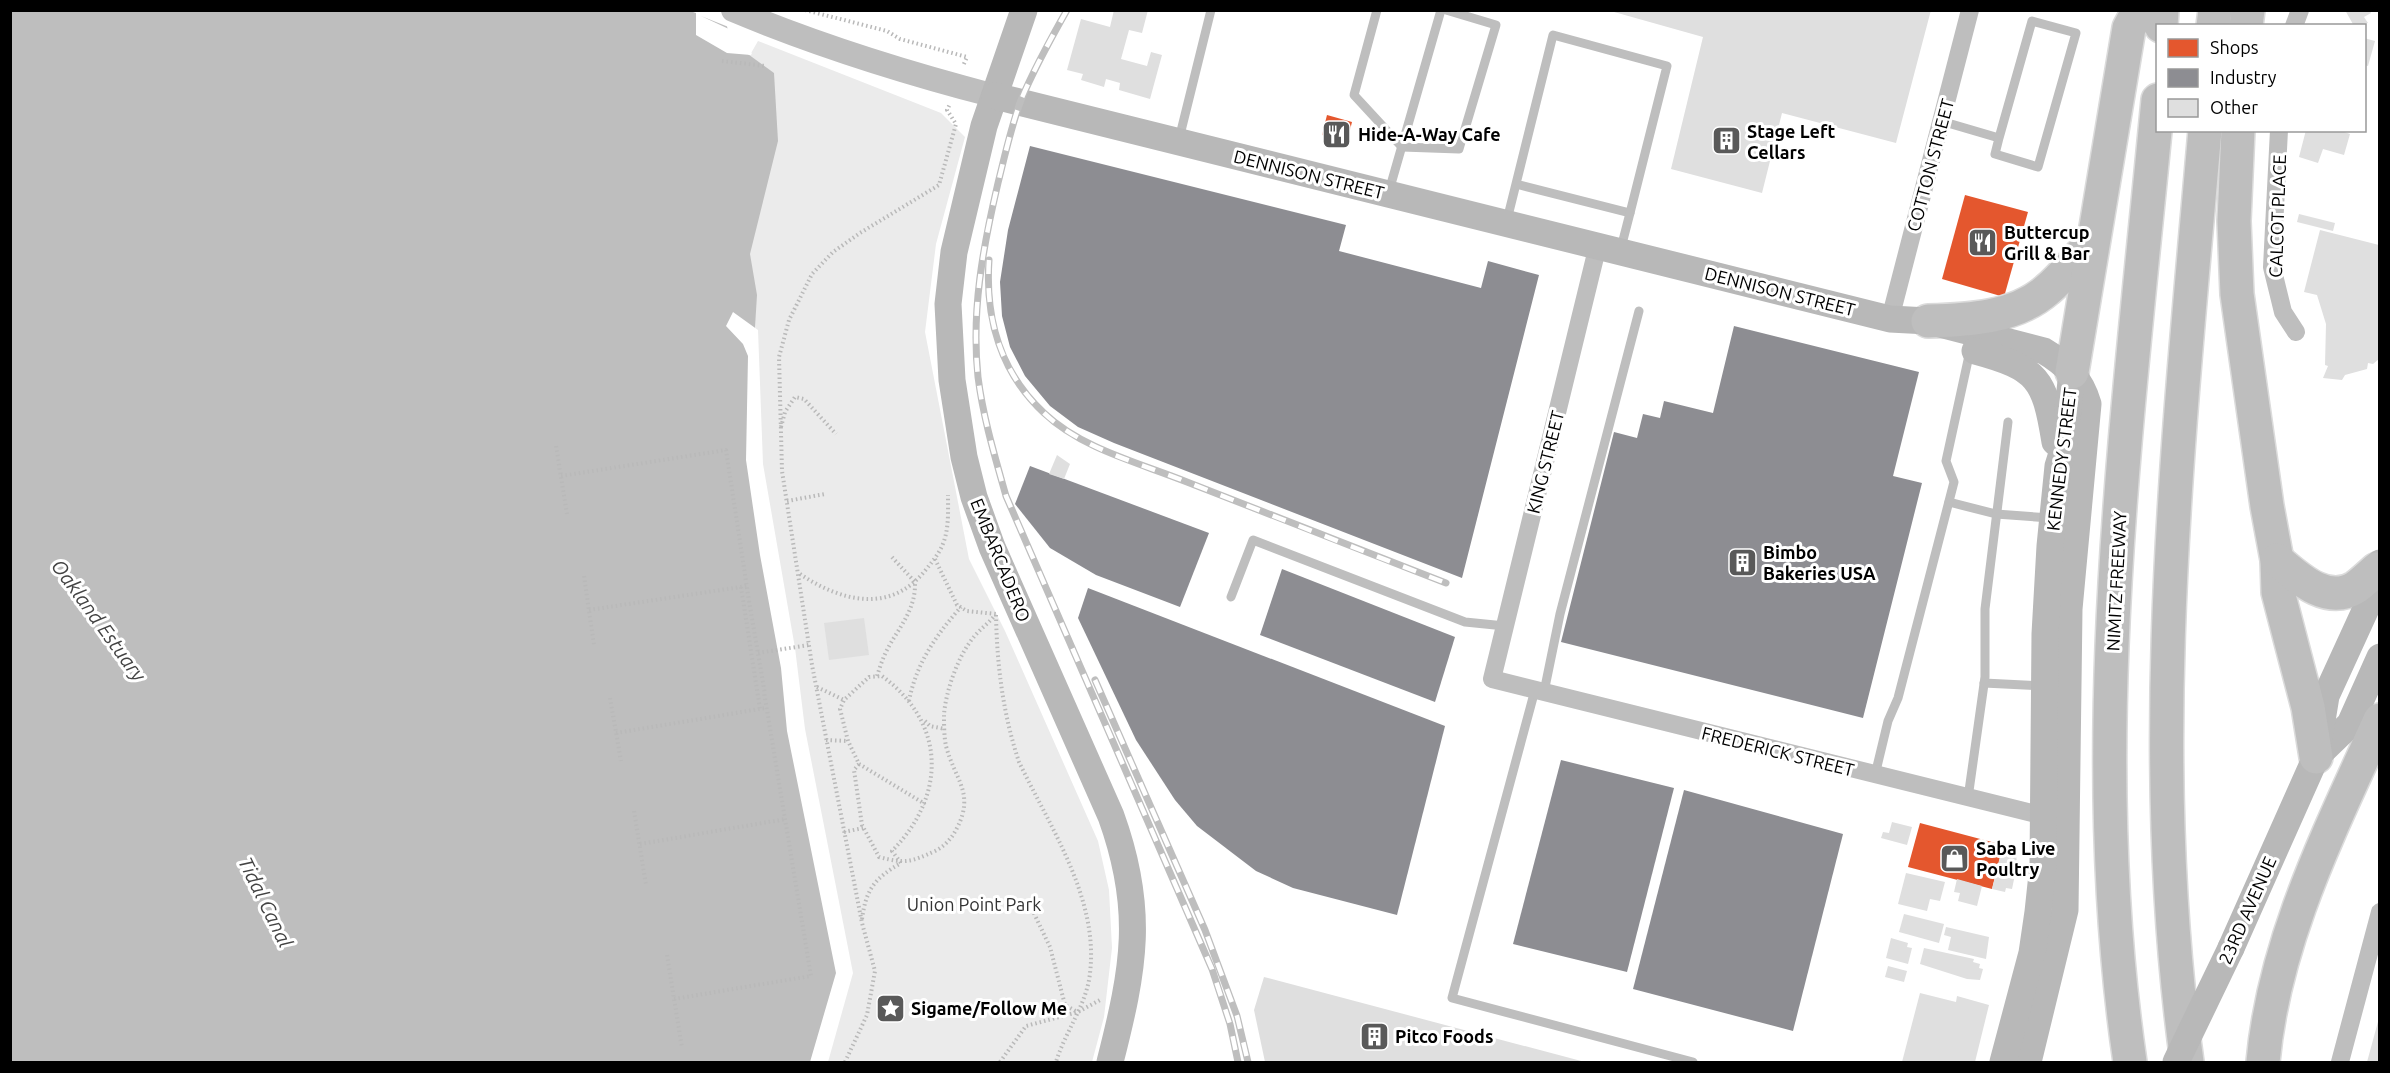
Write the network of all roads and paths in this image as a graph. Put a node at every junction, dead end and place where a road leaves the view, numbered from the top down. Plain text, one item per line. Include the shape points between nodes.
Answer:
1 (733, 10) edge
2 (804, 10) edge
3 (1024, 10) edge
4 (1211, 10) edge
5 (1377, 10) edge
6 (1441, 10) edge
7 (1446, 10) edge
8 (1970, 10) edge
9 (2139, 10) edge
10 (967, 57) dead end
11 (722, 61) dead end
12 (765, 66) dead end
13 (995, 96) junction
14 (2156, 111) edge
15 (1941, 121) junction
16 (956, 124) dead end
17 (2205, 132) edge
18 (2238, 132) edge
19 (2280, 132) edge
20 (2000, 138) junction
21 (1179, 142) junction
22 (1402, 147) junction
23 (1516, 184) junction
24 (1389, 193) junction
25 (1630, 213) junction
26 (1506, 222) junction
27 (2092, 242) junction
28 (1609, 248) junction
29 (1639, 311) dead end
30 (1890, 319) junction
31 (1928, 321) junction
32 (2296, 332) dead end
33 (1970, 350) junction
34 (2072, 372) junction
35 (2008, 422) dead end
36 (836, 434) dead end
37 (779, 436) junction
38 (556, 446) dead end
39 (2058, 466) junction
40 (561, 476) junction
41 (825, 494) dead end
42 (787, 501) junction
43 (953, 502) dead end
44 (1949, 502) junction
45 (567, 514) dead end
46 (1996, 514) junction
47 (2053, 519) junction
48 (890, 555) dead end
49 (935, 558) junction
50 (2277, 560) junction
51 (2378, 566) edge
52 (799, 574) junction
53 (584, 576) dead end
54 (915, 582) junction
55 (747, 586) junction
56 (741, 587) junction
57 (748, 594) junction
58 (1231, 597) dead end
59 (749, 601) dead end
60 (1001, 605) junction
61 (961, 607) junction
62 (589, 610) junction
63 (1505, 626) junction
64 (594, 645) dead end
65 (809, 645) junction
66 (758, 653) junction
67 (2379, 657) edge
68 (877, 676) junction
69 (1492, 679) joint
70 (1984, 683) junction
71 (2044, 686) junction
72 (816, 687) junction
73 (1540, 691) junction
74 (610, 699) dead end
75 (844, 700) junction
76 (909, 701) junction
77 (766, 708) junction
78 (760, 709) junction
79 (922, 719) junction
80 (2379, 720) edge
81 (945, 729) junction
82 (616, 733) junction
83 (826, 740) junction
84 (848, 741) junction
85 (2316, 757) junction
86 (621, 761) dead end
87 (859, 764) junction
88 (1875, 775) junction
89 (1968, 798) junction
90 (925, 804) junction
91 (634, 811) dead end
92 (786, 819) junction
93 (2055, 819) junction
94 (863, 828) junction
95 (844, 832) junction
96 (640, 844) junction
97 (901, 863) junction
98 (646, 885) dead end
99 (1030, 905) dead end
100 (2379, 912) edge
101 (862, 923) junction
102 (667, 955) dead end
103 (674, 999) junction
104 (1078, 1012) junction
105 (682, 1048) dead end
106 (845, 1062) edge
107 (1000, 1062) edge
108 (1056, 1062) edge
109 (1110, 1062) edge
110 (1693, 1062) edge
111 (2003, 1062) edge
112 (2028, 1062) edge
113 (2130, 1062) edge
114 (2176, 1062) edge
115 (2187, 1062) edge
116 (2264, 1062) edge
117 (2340, 1062) edge

1 - 13 street, DENNISON STREET via 875,64
2 - 10 path
3 - 13 main road, EMBARCADERO
4 - 21 lane
5 - 22 lane via 1354,94
6 - 22 lane
7 - 22 lane via 1496,25 1459,149
8 - 15 street, COTTON STREET
9 - 27 highway via 2128,28
11 - 12 path
13 - 21 main road, DENNISON STREET
13 - 60 main road, EMBARCADERO via 969,182 948,304 952,380 964,457 992,547
14 - 113 highway, NIMITZ FREEWAY via 2121,501 2110,691 2111,861
15 - 20 lane
15 - 30 street, COTTON STREET
16 - 37 path via 939,185 860,233 812,274 789,320 779,357
17 - 115 highway via 2172,505 2166,688 2168,862
18 - 50 highway via 2236,294
19 - 32 street, CALCOT PLACE via 2272,267 2283,312
20 - 20 lane via 2032,21 2076,33 2038,167 1995,154
21 - 24 main road, DENNISON STREET
22 - 24 lane
23 - 25 lane
23 - 25 lane via 1553,34 1666,66
23 - 26 lane
24 - 26 main road, DENNISON STREET
25 - 28 lane
26 - 28 main road, DENNISON STREET
27 - 31 highway via 2046,291 2028,303 1972,319
27 - 34 highway
28 - 30 main road, DENNISON STREET
28 - 63 street, KING STREET
29 - 73 lane
30 - 31 main road, DENNISON STREET
30 - 33 main road, DENNISON STREET via 1922,337
31 - 34 main road, DENNISON STREET via 2044,351
33 - 39 main road, DENNISON STREET via 2003,358 2028,371 2043,388
33 - 44 lane via 1946,461 1954,482
34 - 39 main road, KENNEDY STREET via 2064,447
34 - 93 main road, KENNEDY STREET via 2088,404
35 - 46 lane
36 - 37 path via 804,399 795,398 784,412
37 - 42 path
38 - 40 path
39 - 47 main road, KENNEDY STREET
40 - 45 path
40 - 55 path via 726,450
41 - 42 path
42 - 52 path
43 - 49 path via 948,491 944,539
44 - 46 lane
44 - 88 lane
46 - 47 lane
46 - 70 lane via 1985,609
47 - 71 main road, KENNEDY STREET
48 - 54 path
49 - 54 path
49 - 61 path via 950,593
50 - 51 highway via 2308,586 2330,593 2354,589
50 - 85 highway via 2278,592 2308,707
51 - 85 main road, 23RD AVENUE via 2375,589 2326,696
52 - 54 path via 830,592 873,600 891,597
52 - 65 path
53 - 62 path
54 - 68 path via 912,608 886,650
55 - 56 path
55 - 57 path
56 - 62 path
56 - 78 path
57 - 59 path
57 - 66 path
58 - 63 lane via 1252,540 1465,622
60 - 61 path via 967,611
60 - 81 path via 972,638 962,659 944,713
60 - 104 path via 999,677 1019,762 1087,909 1090,974
60 - 109 main road, EMBARCADERO via 1111,816 1124,851 1133,902 1134,941 1132,969
61 - 76 path via 945,624 914,676
62 - 64 path
63 - 69 street, KING STREET
65 - 66 path
65 - 72 path
66 - 77 path
67 - 85 main road, 23RD AVENUE via 2350,724
68 - 75 path via 869,677
68 - 76 path via 898,687
69 - 73 street, FREDERICK STREET
70 - 71 lane
70 - 89 lane
71 - 93 main road, KENNEDY STREET
72 - 75 path
72 - 83 path
73 - 88 street, FREDERICK STREET
73 - 110 lane via 1452,998
74 - 82 path
75 - 84 path via 840,709
76 - 79 path
77 - 78 path
77 - 92 path
78 - 82 path
79 - 81 path via 930,726
79 - 90 path via 932,758
80 - 116 highway via 2304,891 2289,935 2278,970
81 - 97 path via 946,744 964,791 965,812 954,836 941,848
82 - 86 path
83 - 84 path
83 - 95 path
84 - 87 path
85 - 114 main road, 23RD AVENUE, bridge
87 - 90 path
87 - 94 path via 854,770
88 - 89 street, FREDERICK STREET
89 - 93 street, FREDERICK STREET
90 - 97 path via 918,820 892,851
91 - 96 path
92 - 96 path
92 - 103 path via 811,976
93 - 111 main road, KENNEDY STREET via 2031,953
93 - 112 main road, KENNEDY STREET via 2067,867 2065,910
94 - 95 path
94 - 97 path via 879,857
95 - 101 path
96 - 98 path
97 - 101 path via 880,876 869,892
99 - 104 path via 1050,947 1065,1005
100 - 117 street
101 - 106 path via 875,971 867,1015
102 - 103 path
103 - 105 path
104 - 107 path via 1026,1026
104 - 108 path

